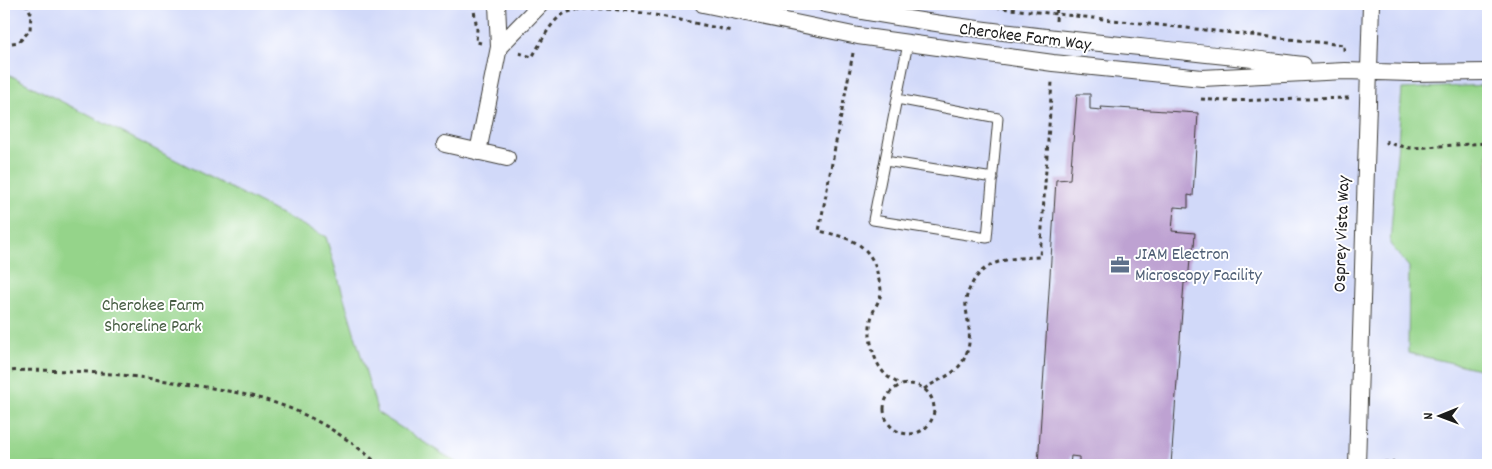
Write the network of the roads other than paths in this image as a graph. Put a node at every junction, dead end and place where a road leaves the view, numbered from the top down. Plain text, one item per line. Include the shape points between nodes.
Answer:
1 (497, 4) edge
2 (541, 4) edge
3 (703, 4) edge
4 (825, 4) edge
5 (1371, 4) edge
6 (842, 5) edge
7 (908, 44) junction
8 (499, 47) junction
9 (1344, 71) junction
10 (1368, 71) junction
11 (1488, 72) edge
12 (897, 99) junction
13 (445, 144) dead end
14 (478, 152) junction
15 (507, 158) dead end
16 (885, 161) junction
17 (992, 178) junction
18 (1357, 464) edge

1 - 8 street
2 - 8 street
3 - 7 street, Cherokee Farm Way
4 - 6 street, Cherokee Farm Way
5 - 10 street, Osprey Vista Way
6 - 9 street, Cherokee Farm Way via 1056,38
7 - 9 street, Cherokee Farm Way via 1202,78
7 - 12 lane
8 - 14 street
9 - 10 street, Cherokee Farm Way
10 - 11 street, Cherokee Farm Way via 1410,74
10 - 18 street, Osprey Vista Way
12 - 16 lane
12 - 17 lane via 998,118
13 - 14 street
14 - 15 street
16 - 17 lane
16 - 17 lane via 873,220 987,238

